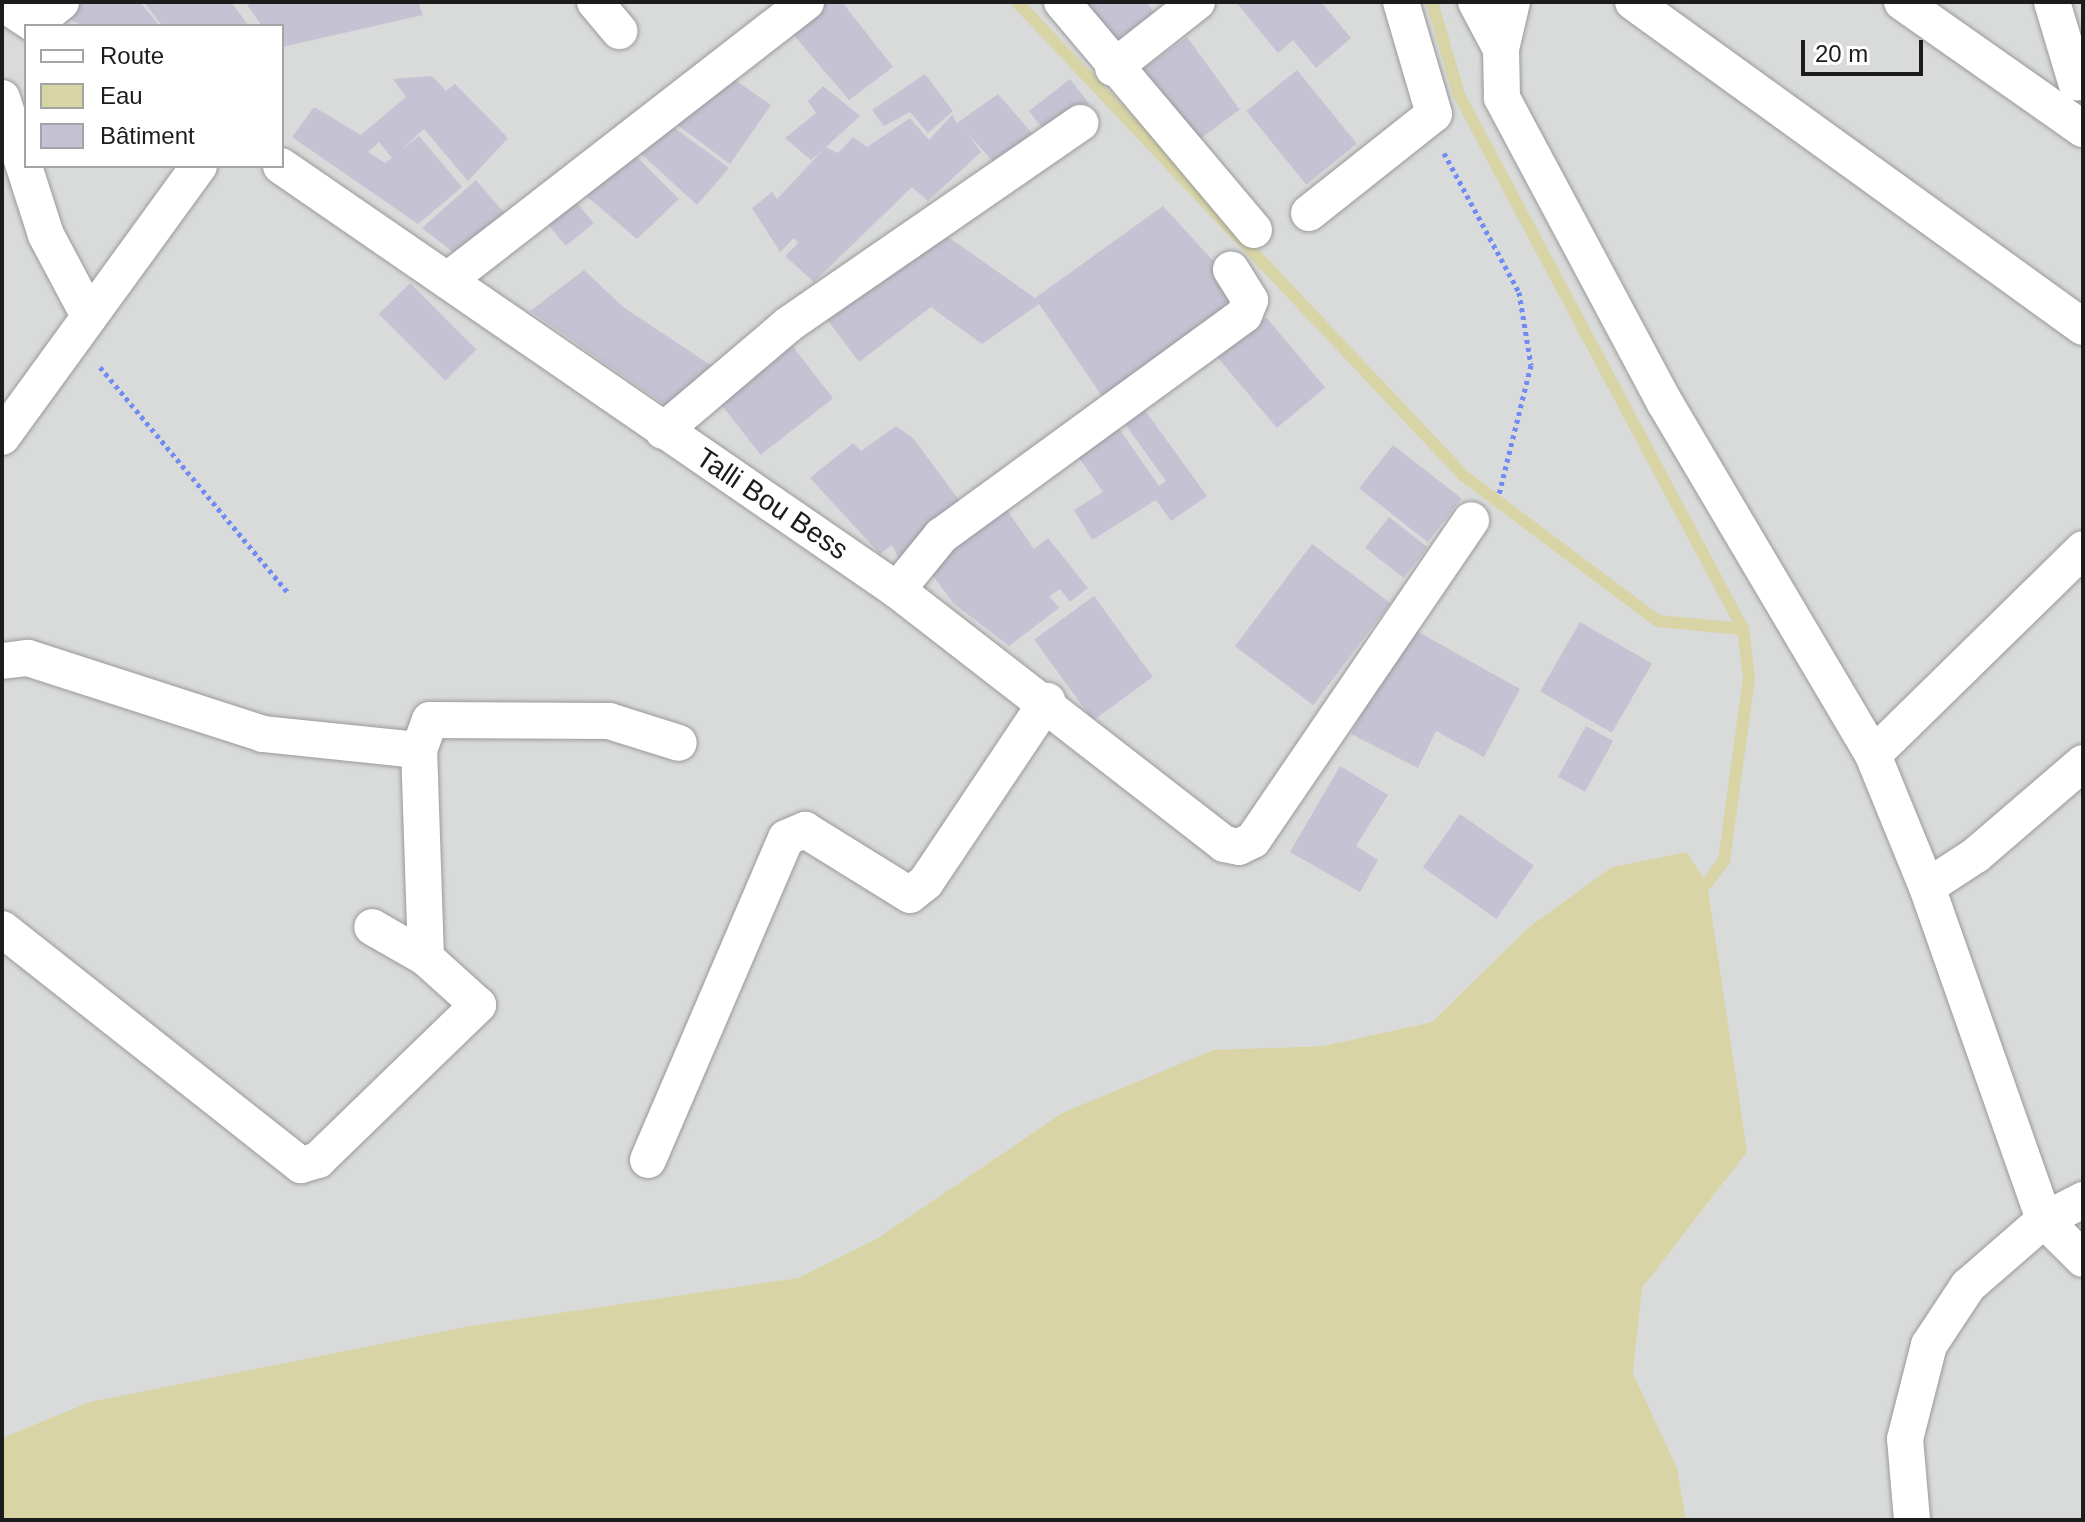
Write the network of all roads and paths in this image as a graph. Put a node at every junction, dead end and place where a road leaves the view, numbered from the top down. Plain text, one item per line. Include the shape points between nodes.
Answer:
1 (595, 2) edge
2 (806, 2) edge
3 (1062, 2) edge
4 (1197, 2) edge
5 (1401, 2) edge
6 (1476, 2) edge
7 (1512, 2) edge
8 (1633, 2) edge
9 (1902, 2) edge
10 (2052, 2) edge
11 (2, 3) edge
12 (44, 17) edge
13 (619, 31) dead end
14 (1501, 49) junction
15 (1113, 68) junction
16 (2079, 80) edge
17 (2, 98) edge
18 (2042, 100) junction
19 (1080, 123) dead end
20 (2083, 129) edge
21 (1436, 139) dead end
22 (24, 166) edge
23 (24, 168) edge
24 (198, 168) edge
25 (284, 168) edge
26 (1309, 213) dead end
27 (1254, 230) dead end
28 (1231, 270) dead end
29 (449, 279) junction
30 (82, 326) junction
31 (2083, 327) edge
32 (663, 431) junction
33 (2, 437) edge
34 (1504, 490) dead end
35 (1471, 520) dead end
36 (2083, 549) edge
37 (897, 590) junction
38 (289, 594) dead end
39 (2, 661) edge
40 (1047, 701) junction
41 (679, 743) dead end
42 (419, 750) junction
43 (1873, 755) junction
44 (2083, 763) edge
45 (1927, 887) junction
46 (372, 927) dead end
47 (2, 929) edge
48 (426, 958) junction
49 (648, 1160) dead end
50 (2083, 1200) edge
51 (2044, 1220) junction
52 (2083, 1259) edge
53 (1912, 1520) edge

1 - 13 street
2 - 29 street
3 - 15 street
4 - 15 street
5 - 26 street via 1434,114
6 - 14 street
7 - 14 street
8 - 31 street
9 - 18 street
10 - 16 street
11 - 12 street
14 - 43 street via 1502,98 1665,403
15 - 27 street
16 - 18 street
17 - 22 street
18 - 20 street
19 - 32 street via 789,324
21 - 34 path via 1519,292 1531,365
23 - 30 street
24 - 30 street
25 - 29 street, Talli Bou Bess
28 - 37 street via 1250,300 1244,315 941,536
29 - 32 street, Talli Bou Bess
30 - 33 street
30 - 38 path
32 - 37 street, Talli Bou Bess
35 - 40 street, Talli Bou Bess via 1253,840 1239,847 1224,844
36 - 43 street
37 - 40 street, Talli Bou Bess
39 - 42 street via 28,658 263,734
40 - 49 street via 926,882 910,895 805,830 786,838
41 - 42 street via 609,721 441,715 426,726
42 - 48 street
43 - 45 street
44 - 45 street via 1976,855
45 - 51 street
46 - 48 street
47 - 48 street via 301,1165 318,1160 478,1005
50 - 51 street
51 - 52 street
51 - 53 street via 1968,1286 1929,1345 1905,1439

